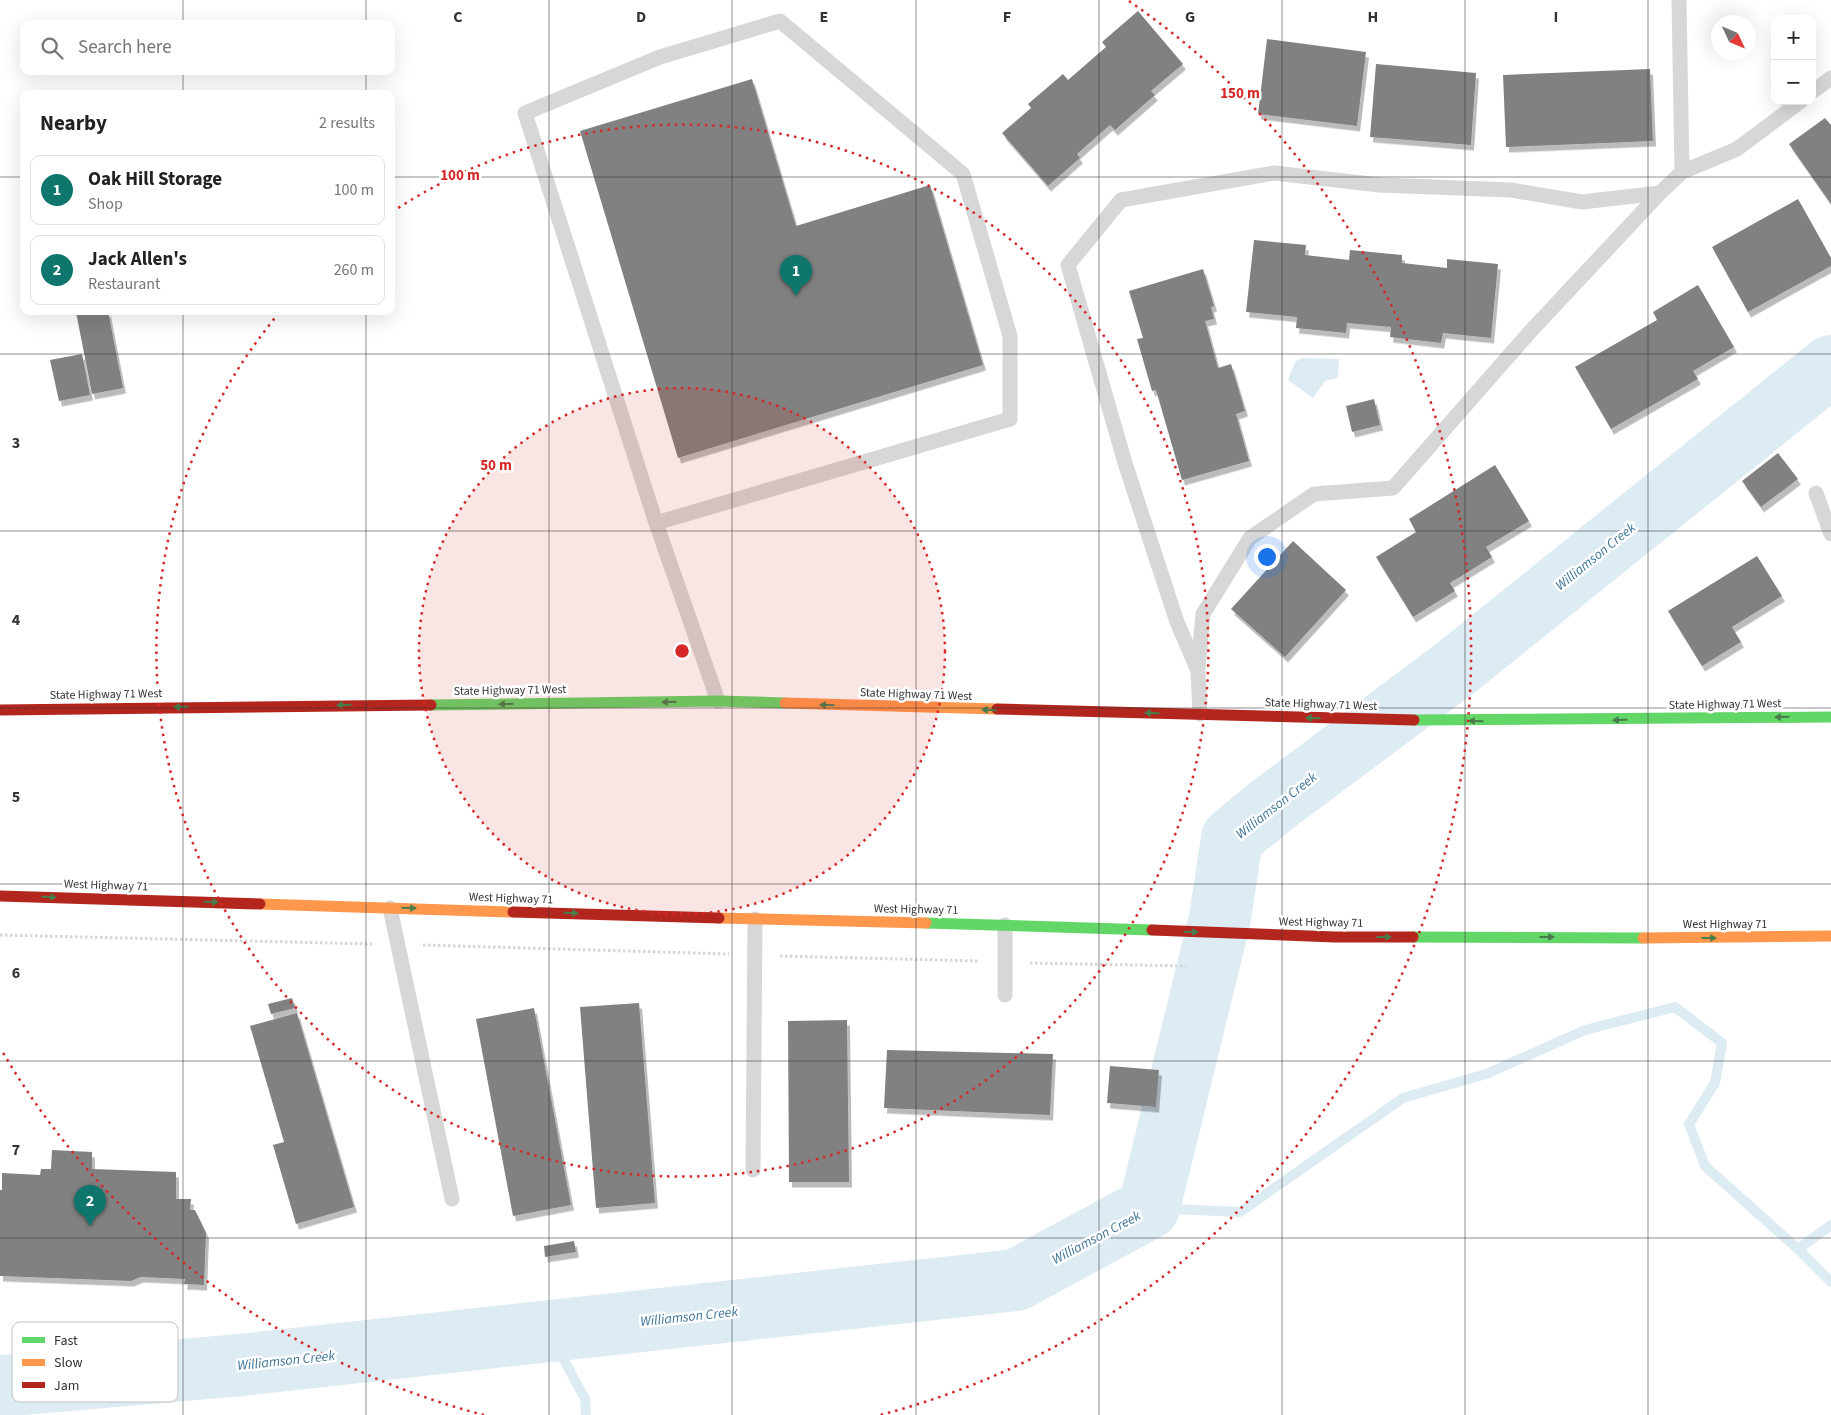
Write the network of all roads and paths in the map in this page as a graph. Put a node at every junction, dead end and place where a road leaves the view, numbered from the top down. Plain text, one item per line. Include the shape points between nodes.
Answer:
1 (1679, 0) edge
2 (1831, 78) edge
3 (1816, 89) edge
4 (1796, 105) edge
5 (1682, 172) junction
6 (1660, 193) junction
7 (1816, 493) dead end
8 (656, 523) junction
9 (1831, 534) edge
10 (1198, 671) junction
11 (718, 702) junction
12 (0, 710) edge
13 (1200, 714) junction
14 (1831, 716) edge
15 (0, 896) edge
16 (390, 908) junction
17 (755, 919) junction
18 (1005, 924) junction
19 (0, 935) edge
20 (1831, 936) edge
21 (398, 945) junction
22 (755, 955) junction
23 (1005, 962) junction
24 (1125, 966) dead end
25 (1005, 995) dead end
26 (753, 1170) dead end
27 (452, 1200) dead end

1 - 5 lane
2 - 3 lane
4 - 5 lane via 1737,149
5 - 6 lane
6 - 10 lane via 1529,333 1393,488 1314,494 1250,538 1203,614
6 - 10 lane via 1582,202 1511,190 1380,185 1274,173 1121,200 1068,265 1124,463 1177,622
7 - 9 lane
8 - 8 lane via 526,113 660,56 780,21 963,174 1010,336 1010,419
8 - 11 lane
10 - 13 lane
11 -> 12 main road, State Highway 71 West
13 -> 11 main road, State Highway 71 West
14 -> 13 main road, State Highway 71 West via 1524,721
15 -> 16 main road, West Highway 71
16 -> 17 main road, West Highway 71
16 - 21 lane
17 - 18 main road, West Highway 71
17 - 22 lane
18 -> 20 main road, West Highway 71 via 1336,937
18 - 23 lane
19 - 21 path
21 - 22 path
21 - 27 lane
22 - 23 path
22 - 26 lane
23 - 24 path
23 - 25 lane

